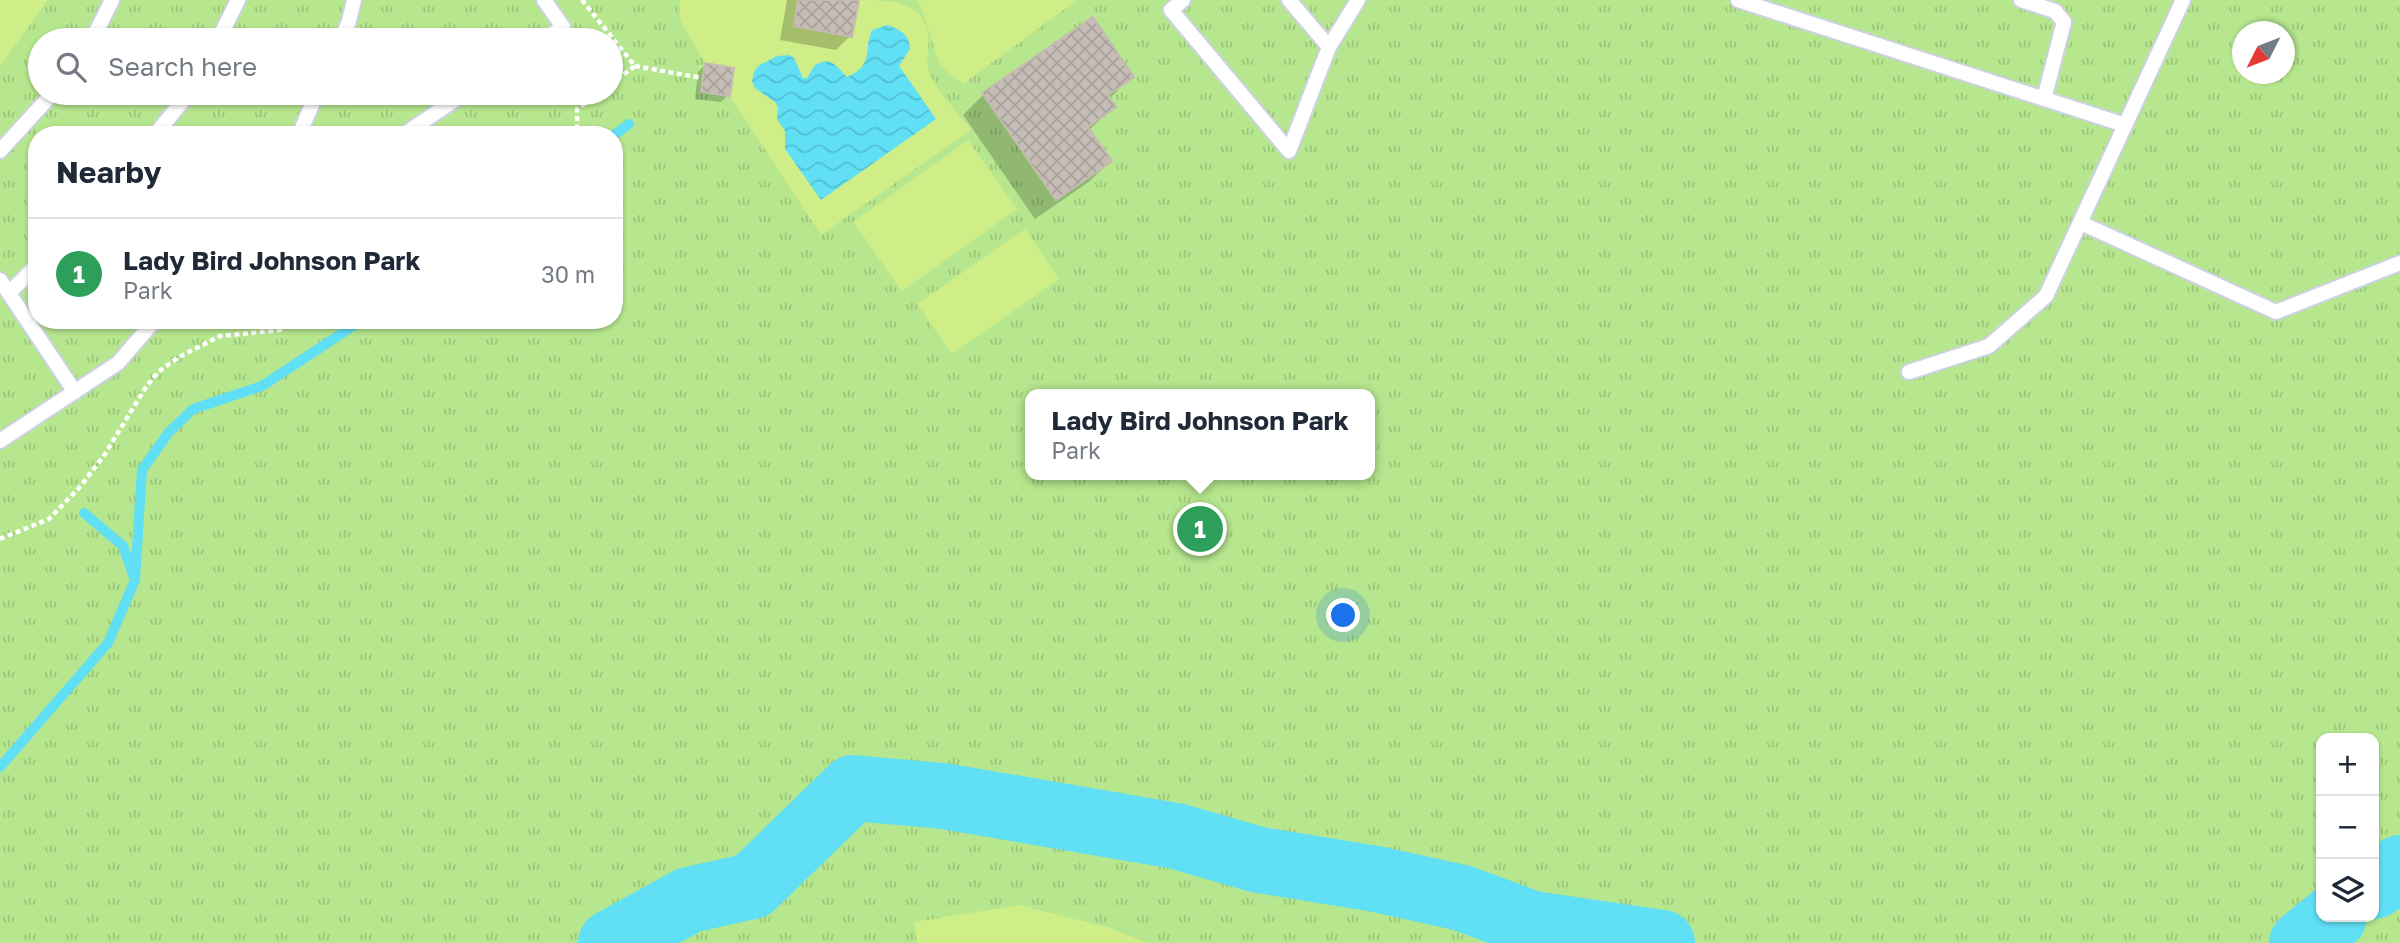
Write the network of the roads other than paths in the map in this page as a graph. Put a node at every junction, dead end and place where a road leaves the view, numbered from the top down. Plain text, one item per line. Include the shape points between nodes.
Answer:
1 (112, 0) edge
2 (238, 0) edge
3 (355, 0) edge
4 (544, 0) edge
5 (1183, 0) edge
6 (1289, 0) edge
7 (1358, 0) edge
8 (1738, 0) edge
9 (2021, 0) edge
10 (2183, 0) edge
11 (98, 28) edge
12 (224, 28) edge
13 (346, 28) edge
14 (562, 28) edge
15 (1329, 47) junction
16 (2044, 99) junction
17 (42, 105) edge
18 (179, 105) edge
19 (312, 105) edge
20 (447, 105) edge
21 (2125, 125) junction
22 (162, 126) edge
23 (303, 126) edge
24 (416, 126) edge
25 (0, 151) edge
26 (2081, 223) junction
27 (2400, 262) edge
28 (28, 274) edge
29 (0, 280) edge
30 (9, 293) junction
31 (28, 322) edge
32 (33, 329) edge
33 (147, 329) edge
34 (1909, 372) dead end
35 (75, 392) junction
36 (0, 441) edge

1 - 11 lane
2 - 12 lane
3 - 13 lane
4 - 14 lane
5 - 15 lane via 1171,10 1289,152
6 - 15 lane
7 - 15 lane
8 - 16 lane
9 - 16 lane via 2055,11 2064,22
10 - 21 lane
16 - 21 lane
17 - 25 lane
18 - 22 lane
19 - 23 lane
20 - 24 lane
21 - 26 lane
26 - 27 lane via 2276,312
26 - 34 lane via 2046,296 1989,346
28 - 30 lane
29 - 30 lane
30 - 31 lane
32 - 35 lane
33 - 35 lane via 118,363
35 - 36 lane

